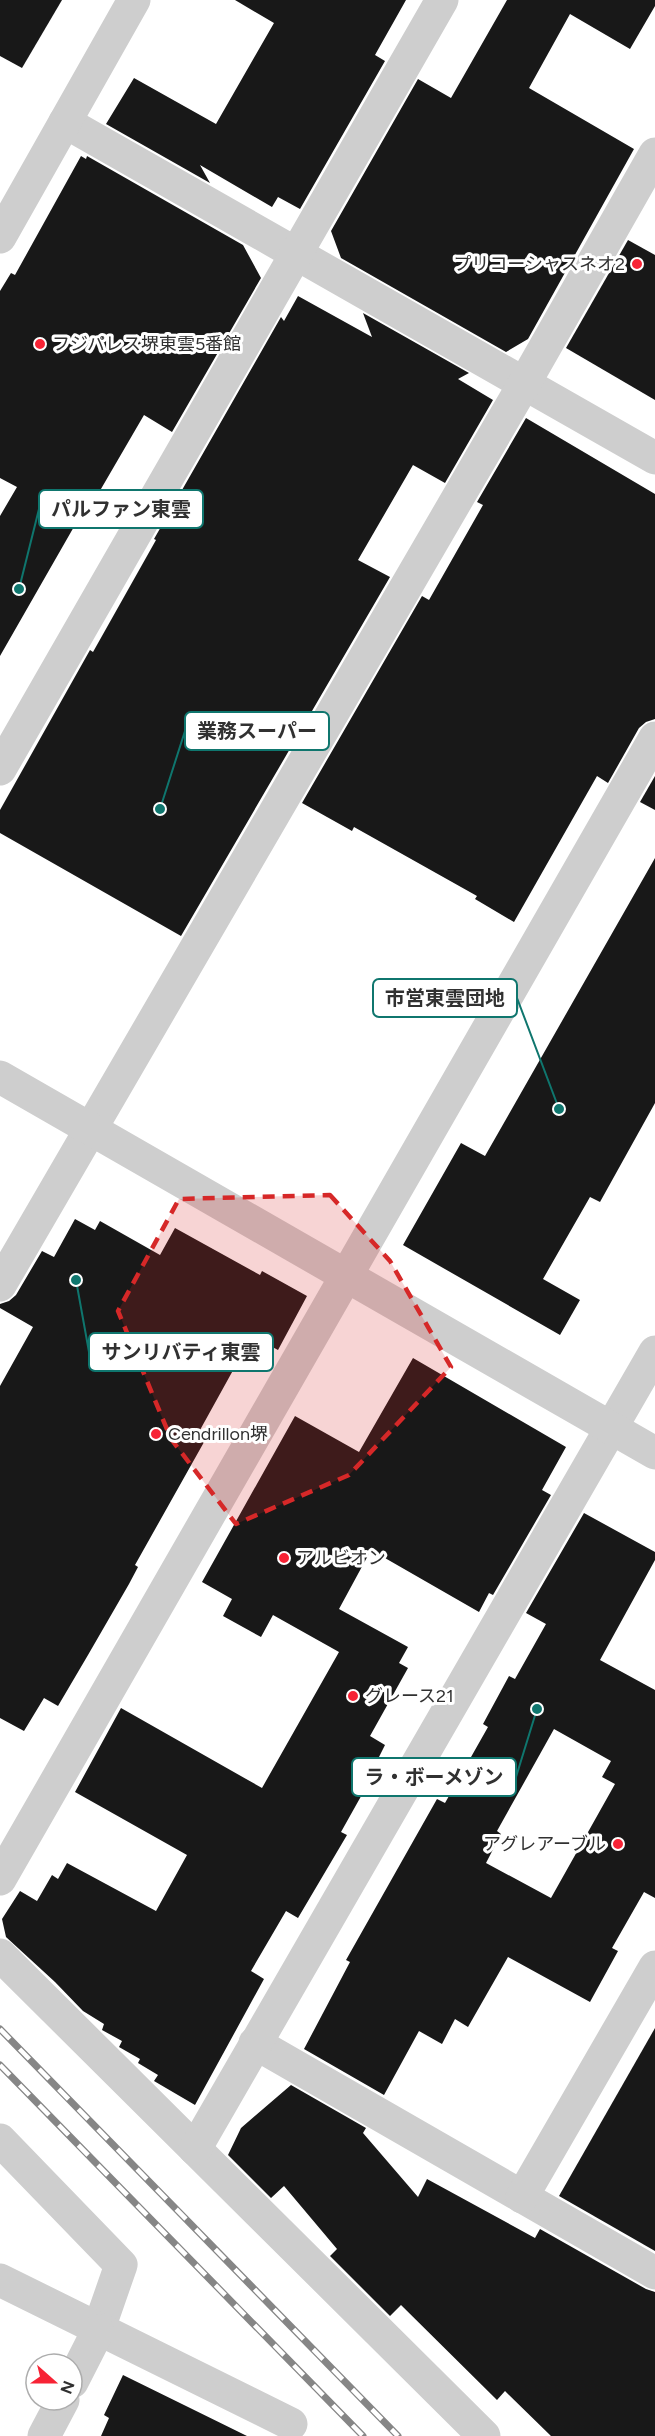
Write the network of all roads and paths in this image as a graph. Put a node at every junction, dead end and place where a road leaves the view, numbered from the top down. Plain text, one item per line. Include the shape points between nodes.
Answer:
1 (134, 0) edge
2 (442, 0) edge
3 (65, 122) junction
4 (655, 154) edge
5 (0, 237) edge
6 (296, 253) junction
7 (524, 384) junction
8 (655, 458) edge
9 (655, 738) edge
10 (0, 769) edge
11 (0, 1077) edge
12 (90, 1129) junction
13 (347, 1276) junction
14 (0, 1285) edge
15 (655, 1352) edge
16 (612, 1428) junction
17 (655, 1453) edge
18 (0, 1879) edge
19 (0, 1955) edge
20 (655, 1967) edge
21 (255, 2043) junction
22 (0, 2140) edge
23 (195, 2149) junction
24 (522, 2196) junction
25 (655, 2273) edge
26 (0, 2280) edge
27 (98, 2331) junction
28 (84, 2358) edge
29 (57, 2412) edge
30 (296, 2430) edge
31 (44, 2436) edge
32 (484, 2436) edge

1 - 3 street
2 - 6 street
3 - 5 street
3 - 6 street
4 - 7 street
6 - 7 street
6 - 10 street
7 - 8 street
7 - 12 street
9 - 13 street
11 - 12 street
12 - 13 street
12 - 14 street
13 - 16 street
13 - 18 street
15 - 16 street
16 - 17 street
16 - 21 street
19 - 23 street
20 - 24 street
21 - 23 street
21 - 24 street
22 - 27 street via 121,2265
23 - 32 street
24 - 25 street
26 - 27 street
27 - 28 street
27 - 30 street
29 - 31 street

